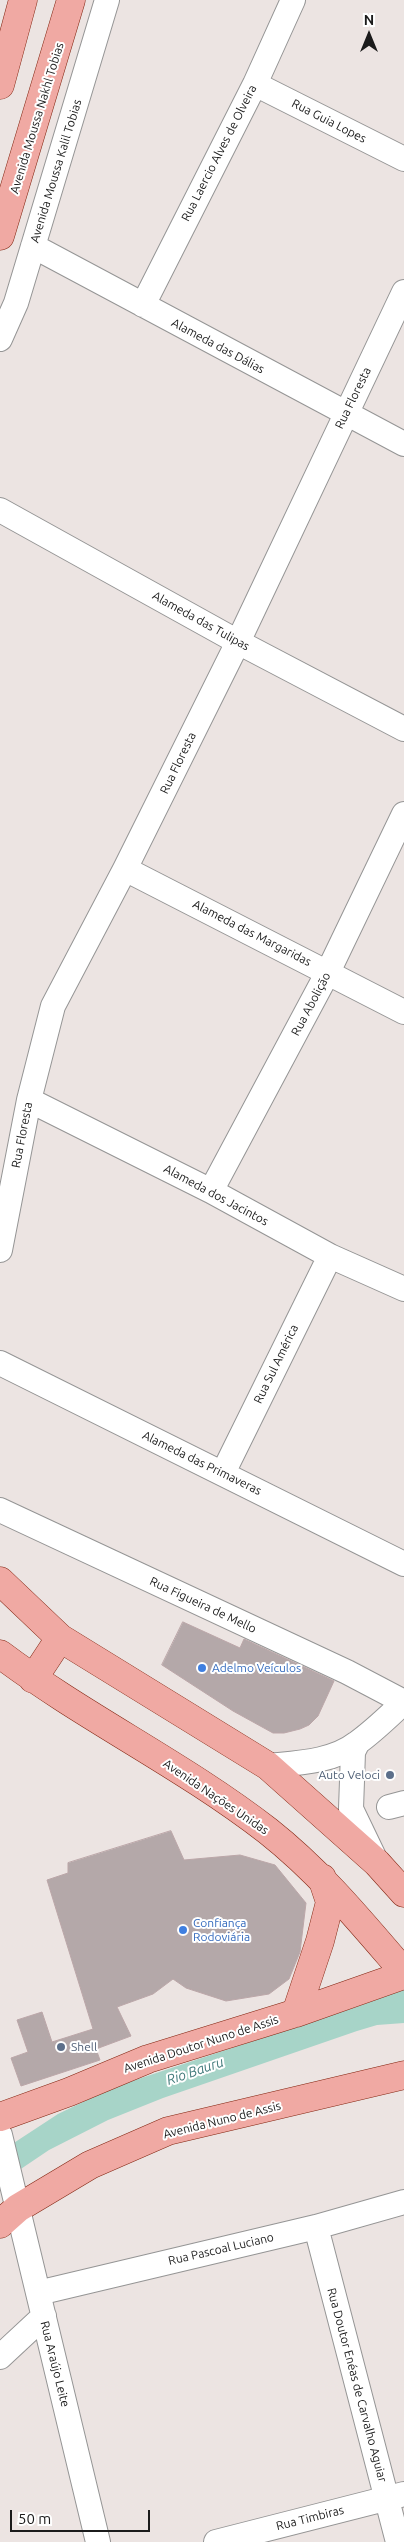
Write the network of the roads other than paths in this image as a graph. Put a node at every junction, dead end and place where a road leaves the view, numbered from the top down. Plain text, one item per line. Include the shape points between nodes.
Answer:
1 (23, 0) edge
2 (72, 0) edge
3 (107, 0) edge
4 (293, 0) edge
5 (255, 84) junction
6 (0, 85) edge
7 (404, 159) edge
8 (0, 236) edge
9 (33, 246) junction
10 (404, 292) edge
11 (143, 306) junction
12 (0, 339) edge
13 (346, 414) junction
14 (404, 444) edge
15 (0, 510) edge
16 (238, 642) junction
17 (404, 729) edge
18 (404, 814) edge
19 (125, 869) junction
20 (328, 972) junction
21 (404, 1012) edge
22 (29, 1100) junction
23 (211, 1191) junction
24 (0, 1250) edge
25 (330, 1256) junction
26 (404, 1289) edge
27 (0, 1363) edge
28 (223, 1473) junction
29 (0, 1510) edge
30 (404, 1564) edge
31 (0, 1581) edge
32 (60, 1638) junction
33 (0, 1654) edge
34 (33, 1679) junction
35 (404, 1702) edge
36 (357, 1744) junction
37 (268, 1766) junction
38 (377, 1863) junction
39 (322, 1878) junction
40 (404, 1893) edge
41 (404, 1974) edge
42 (296, 2013) junction
43 (399, 2079) edge
44 (0, 2131) edge
45 (404, 2202) edge
46 (10, 2206) edge
47 (316, 2227) junction
48 (38, 2292) junction
49 (44, 2316) junction
50 (0, 2357) edge
51 (396, 2497) edge
52 (98, 2542) edge
53 (216, 2542) edge
54 (398, 2542) edge

1 - 6 main road
2 - 8 main road, Avenida Moussa Nakhl Tobias
3 - 9 street, Avenida Moussa Kalil Tobias
4 - 5 street, Rua Laercio Alves de Olveira
5 - 7 street, Rua Guia Lopes
5 - 11 street, Rua Laercio Alves de Olveira
9 - 11 street, Alameda das Dálias
9 - 12 street, Avenida Moussa Kalil Tobias via 16,303
10 - 13 street, Rua Floresta
11 - 13 street, Alameda das Dálias
13 - 14 street, Alameda das Dálias
13 - 16 street, Rua Floresta
15 - 16 street, Alameda das Tulipas
16 - 17 street, Alameda das Tulipas
16 - 19 street, Rua Floresta
18 - 20 street, Rua Abolição
19 - 20 street, Alameda das Margaridas
19 - 22 street, Rua Floresta via 53,1006
20 - 21 street, Alameda das Margaridas
20 - 23 street, Rua Abolição
22 - 23 street, Alameda dos Jacintos
22 - 24 street, Rua Floresta
23 - 25 street, Alameda dos Jacintos
25 - 26 street, Alameda dos Jacintos
25 - 28 street, Rua Sul América
27 - 28 street, Alameda das Primaveras
28 - 30 street, Alameda das Primaveras
29 - 35 street, Rua Figueira de Mello
31 - 32 main road
32 - 34 main road
32 - 37 main road
33 - 34 main road, Avenida Nações Unidas
34 - 39 main road, Avenida Nações Unidas via 231,1804
35 - 36 street
36 - 37 street via 338,1754 307,1762
36 - 38 street via 353,1752 350,1809
37 - 38 main road
38 - 40 main road
39 - 41 main road, Avenida Nações Unidas
39 - 42 main road via 330,1902
41 - 42 main road, Avenida Doutor Nuno de Assis
42 - 44 main road, Avenida Doutor Nuno de Assis via 148,2059 69,2092
43 - 46 main road, Avenida Nuno de Assis via 168,2131 90,2165
44 - 46 street, Rua Araújo Leite
45 - 47 street, Rua Pascoal Luciano
46 - 48 street, Rua Araújo Leite
47 - 48 street, Rua Pascoal Luciano
47 - 51 street, Rua Doutor Enéas de Carvalho Aguiar
48 - 49 street, Rua Araújo Leite
49 - 50 street
49 - 52 street, Rua Araújo Leite
51 - 53 street, Rua Timbiras
51 - 54 street, Rua Doutor Enéas de Carvalho Aguiar

